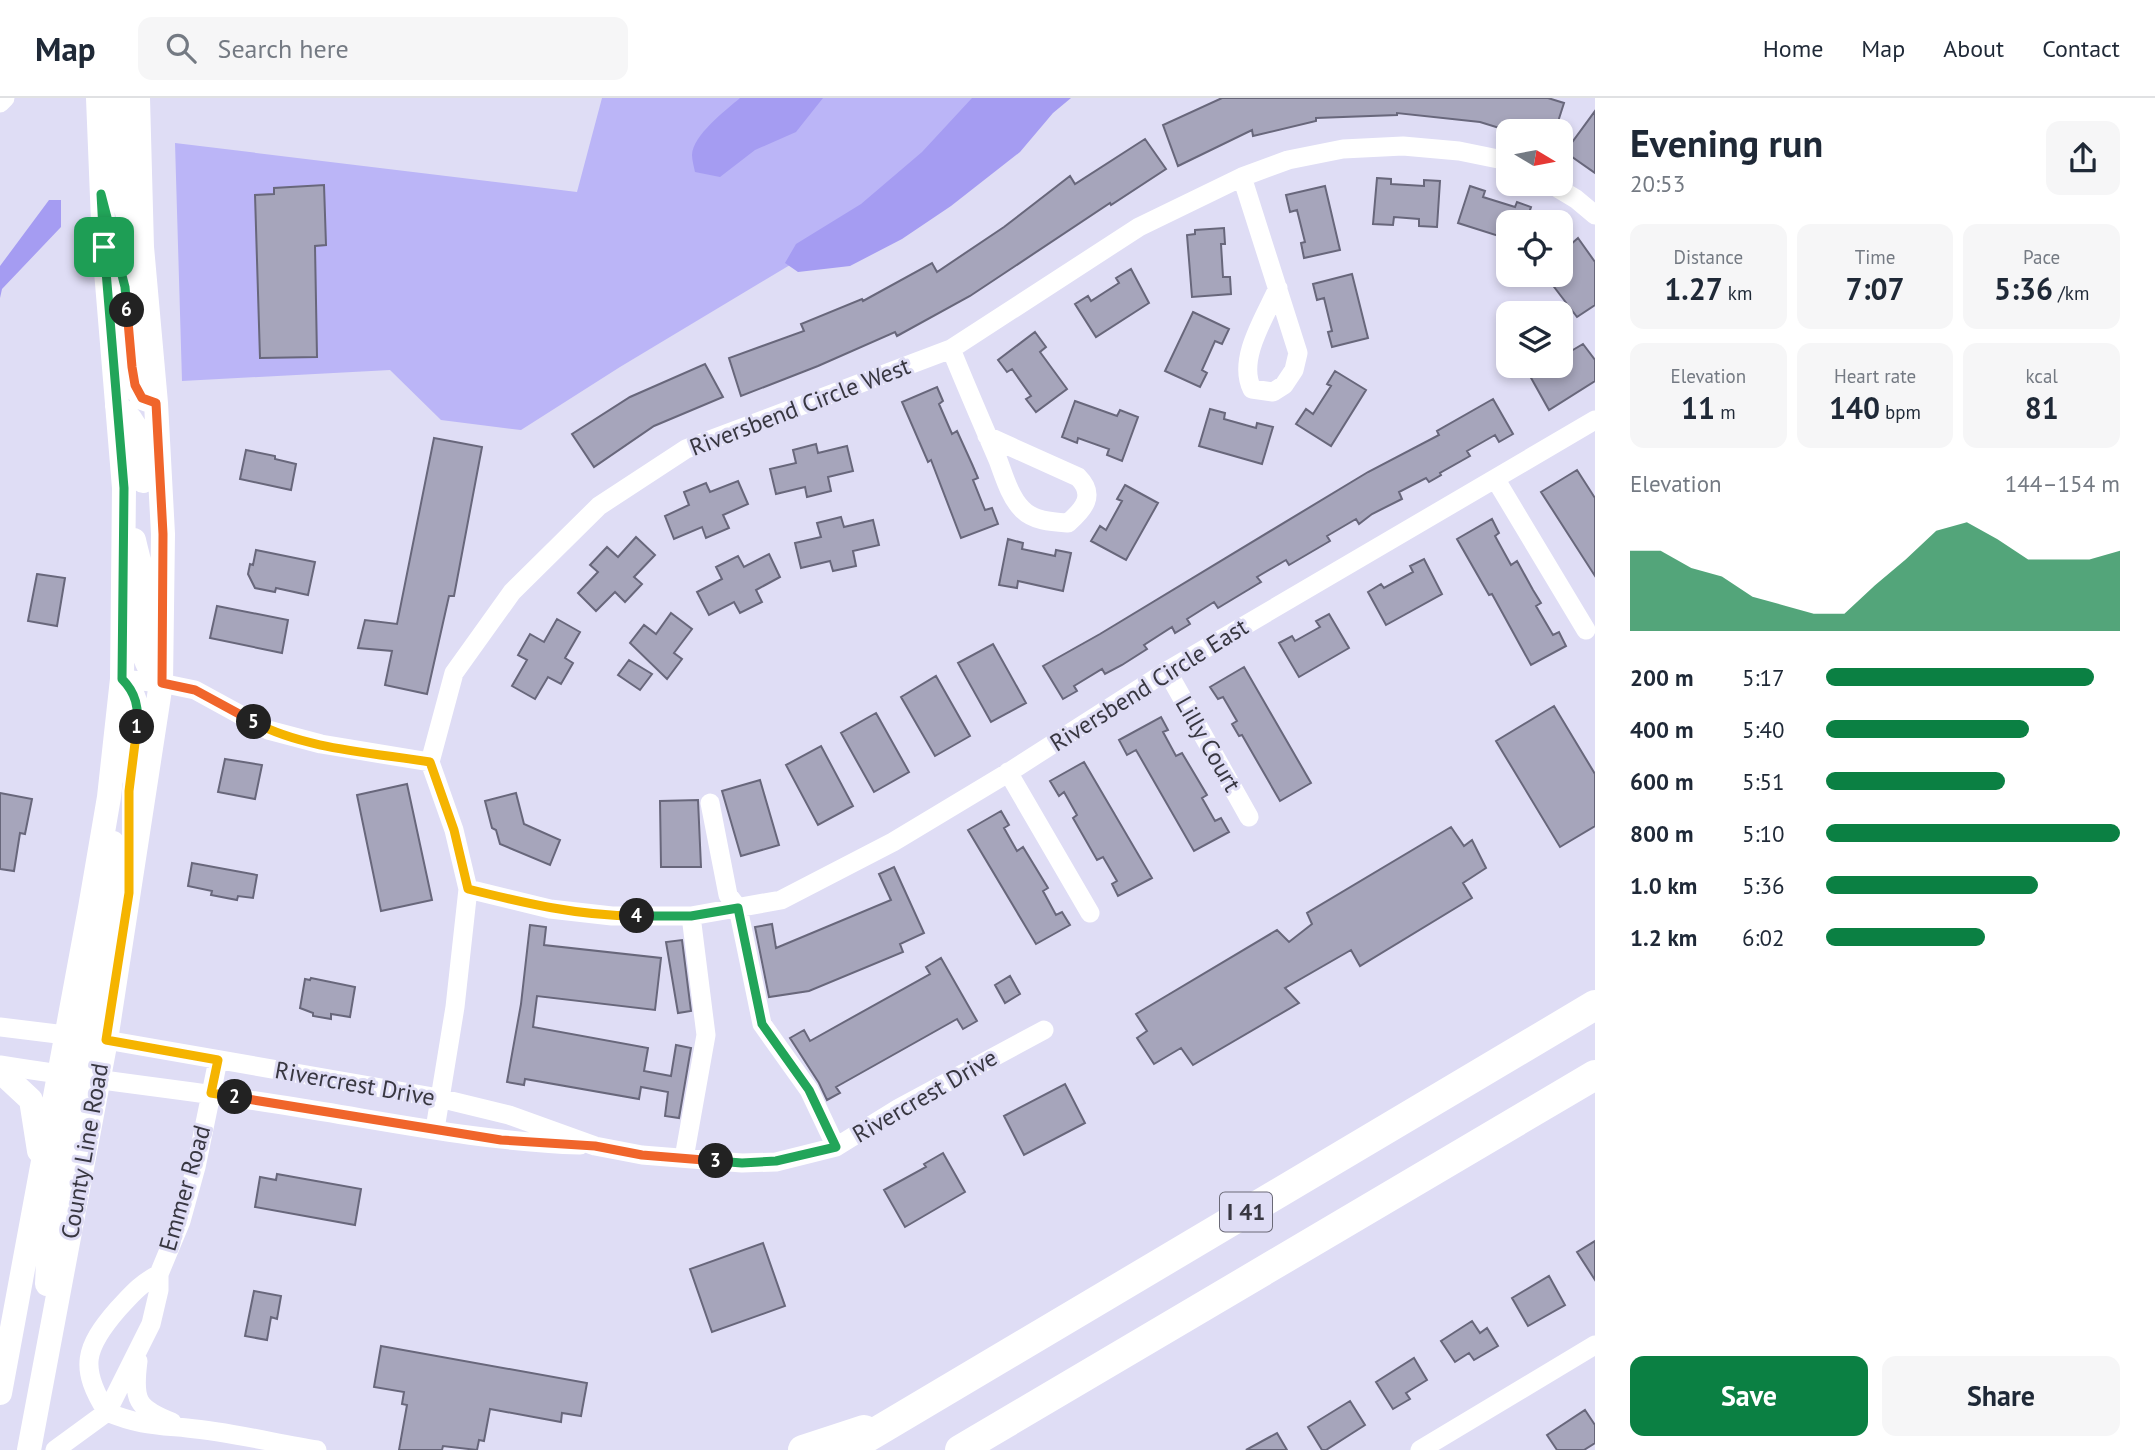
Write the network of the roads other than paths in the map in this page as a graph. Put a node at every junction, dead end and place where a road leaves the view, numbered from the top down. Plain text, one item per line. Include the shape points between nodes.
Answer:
1 (5, 98) edge
2 (98, 98) edge
3 (119, 98) edge
4 (138, 98) edge
5 (0, 103) edge
6 (1496, 159) edge
7 (1242, 177) junction
8 (101, 194) junction
9 (1571, 196) edge
10 (1595, 215) edge
11 (145, 279) junction
12 (1278, 288) junction
13 (951, 349) junction
14 (156, 403) junction
15 (117, 406) junction
16 (1595, 420) edge
17 (987, 436) junction
18 (1496, 480) junction
19 (124, 488) junction
20 (163, 567) junction
21 (1586, 630) dead end
22 (1167, 671) junction
23 (122, 679) junction
24 (162, 683) junction
25 (430, 762) junction
26 (1008, 772) junction
27 (710, 803) dead end
28 (1249, 817) dead end
29 (468, 889) junction
30 (129, 893) junction
31 (738, 908) junction
32 (1090, 913) dead end
33 (691, 916) junction
34 (1595, 1005) edge
35 (0, 1027) edge
36 (1044, 1030) dead end
37 (87, 1038) junction
38 (218, 1060) junction
39 (0, 1065) edge
40 (0, 1071) edge
41 (1595, 1075) edge
42 (78, 1078) junction
43 (211, 1093) junction
44 (439, 1098) junction
45 (435, 1129) junction
46 (595, 1146) junction
47 (836, 1147) junction
48 (684, 1158) junction
49 (41, 1169) junction
50 (159, 1274) junction
51 (1595, 1345) edge
52 (139, 1349) junction
53 (1586, 1359) edge
54 (0, 1392) edge
55 (107, 1412) junction
56 (898, 1419) junction
57 (186, 1428) junction
58 (29, 1450) edge
59 (55, 1450) edge
60 (317, 1450) edge
61 (803, 1450) edge
62 (846, 1450) edge
63 (960, 1450) edge
64 (1420, 1450) edge

1 - 5 street
2 - 8 main road
3 - 11 main road via 121,188
4 - 11 main road, County Line Road
6 - 7 street, Riversbend Circle West via 1404,146 1343,149 1288,160
7 - 12 street
7 - 13 street, Riversbend Circle West via 1139,227
8 - 14 main road via 125,287 135,385 142,398
8 - 15 main road
9 - 10 street
11 - 14 main road, County Line Road
12 - 12 street via 1247,365 1252,388 1261,392 1284,386 1298,354
13 - 17 street
13 - 25 street, Riversbend Circle West via 686,449 599,506 512,592 454,673
14 - 15 main road
14 - 20 main road, County Line Road
15 - 19 main road
15 - 20 main road via 141,437 144,494
16 - 18 street, Riversbend Circle East
17 - 17 street via 1022,510 1037,519 1068,523 1080,513 1088,497 1086,485 1078,477
18 - 21 street
18 - 22 street, Riversbend Circle East
19 - 23 main road
19 - 24 main road via 143,581 141,643 151,672
20 - 24 main road, County Line Road
22 - 26 street, Riversbend Circle East
22 - 28 street, Lilly Court
23 - 24 street
23 - 30 main road via 136,699 138,717 129,791
23 - 37 main road via 109,797 114,869
24 - 25 street via 195,690 268,730
24 - 30 main road, County Line Road
25 - 29 street via 454,830
26 - 31 street, Riversbend Circle East via 891,843 781,900
26 - 32 street
27 - 31 street via 728,895
29 - 33 street via 597,915
29 - 44 street
30 - 37 main road, County Line Road
31 - 33 street, Riversbend Circle East
31 - 47 street via 762,1024 809,1090
33 - 48 street via 706,1035
34 - 56 highway, I 41
35 - 37 street, Rivercrest Drive
36 - 47 street, Rivercrest Drive
37 - 38 street, Rivercrest Drive
37 - 42 main road, County Line Road
37 - 42 main road via 74,1058
38 - 43 street, Emmer Road
38 - 44 street, Rivercrest Drive
39 - 42 street, Rivercrest Drive
40 - 49 main road via 31,1100
41 - 63 highway, I 41
42 - 43 street, Rivercrest Drive
42 - 49 main road, County Line Road
42 - 58 main road via 50,1233 47,1362
43 - 45 street, Rivercrest Drive
43 - 50 street, Emmer Road via 181,1222
44 - 45 street
44 - 46 street, Rivercrest Drive via 509,1115
45 - 46 street, Rivercrest Drive via 501,1140
46 - 48 street, Rivercrest Drive
47 - 48 street, Rivercrest Drive via 776,1161
49 - 54 main road, County Line Road
50 - 52 street, Emmer Road via 151,1324
50 - 55 street, Emmer Road via 141,1284 98,1331 92,1346 88,1362 93,1390
51 - 53 street
52 - 55 street, Emmer Road
52 - 57 street via 137,1398 149,1413
53 - 64 street
55 - 57 street via 155,1427
55 - 59 street
56 - 61 highway
56 - 62 highway, I 41
57 - 60 street

